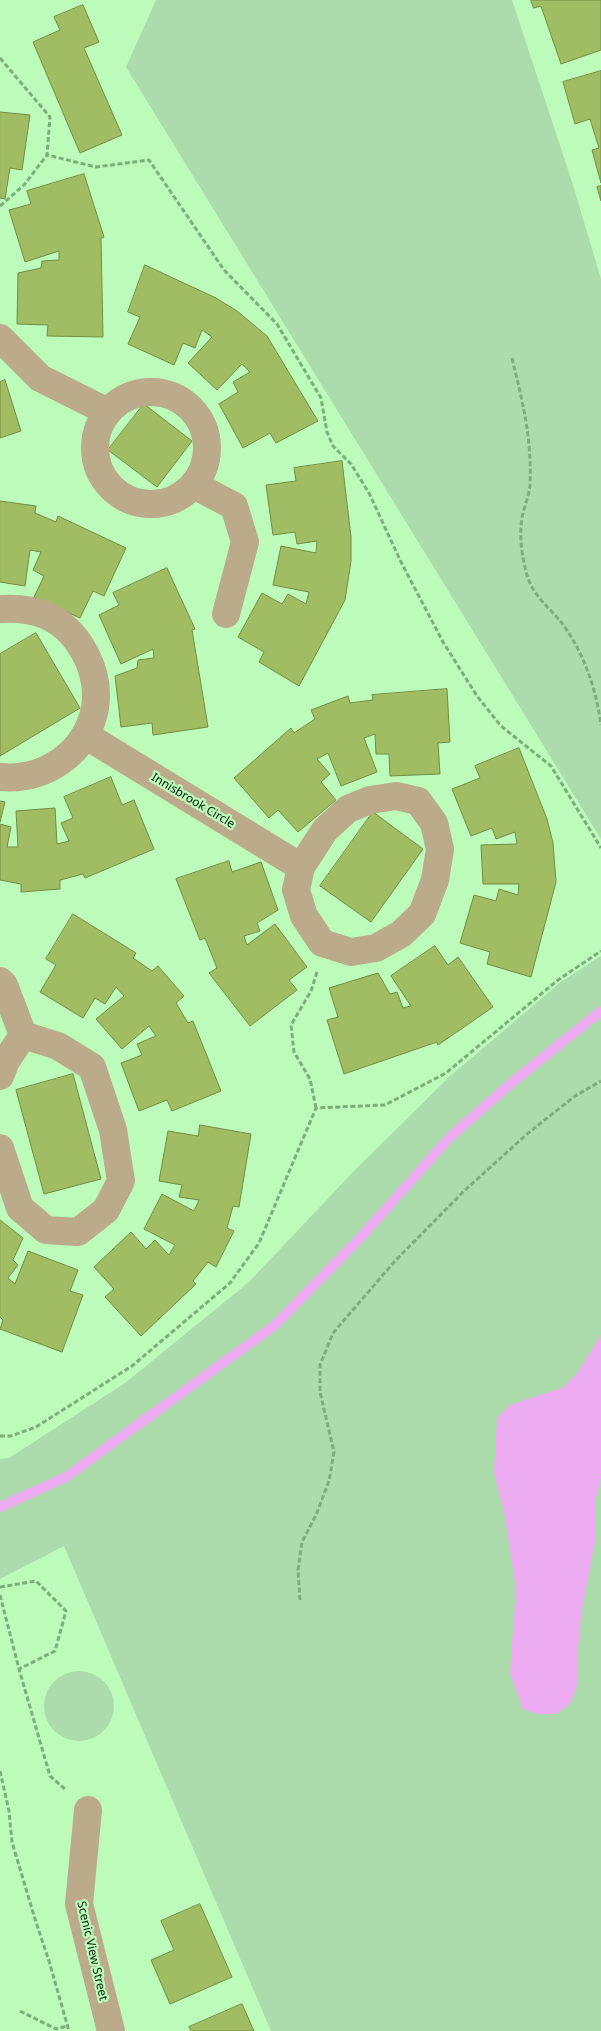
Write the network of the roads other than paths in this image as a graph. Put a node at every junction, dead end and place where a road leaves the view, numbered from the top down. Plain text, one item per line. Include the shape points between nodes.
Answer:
1 (0, 338) edge
2 (108, 412) junction
3 (194, 485) junction
4 (0, 609) edge
5 (226, 614) dead end
6 (85, 735) junction
7 (0, 777) edge
8 (300, 867) junction
9 (0, 981) edge
10 (22, 1035) junction
11 (0, 1076) edge
12 (0, 1148) edge
13 (88, 1810) road end
14 (111, 2031) edge

1 - 2 street via 40,378
2 - 3 street via 99,429 95,448 98,468 108,484 123,497 141,504 160,504 179,497
2 - 3 street via 122,400 156,392 172,396 187,406 199,419 206,436 203,470
3 - 5 street via 234,506 245,542
4 - 6 street via 18,608 45,615 69,630 86,653 95,680 95,708
6 - 7 street via 68,757 44,772 17,778
6 - 8 street, Innisbrook Circle
8 - 8 street via 296,890 304,916 322,943 351,952 376,948 401,934 422,914 436,880 440,849 434,823 418,801 396,796 370,800 348,809 325,830
9 - 10 street
10 - 11 street
10 - 12 street via 58,1046 92,1067 114,1130 121,1181 106,1210 78,1232 46,1230 20,1208
13 - 14 street, Scenic View Street via 79,1904

